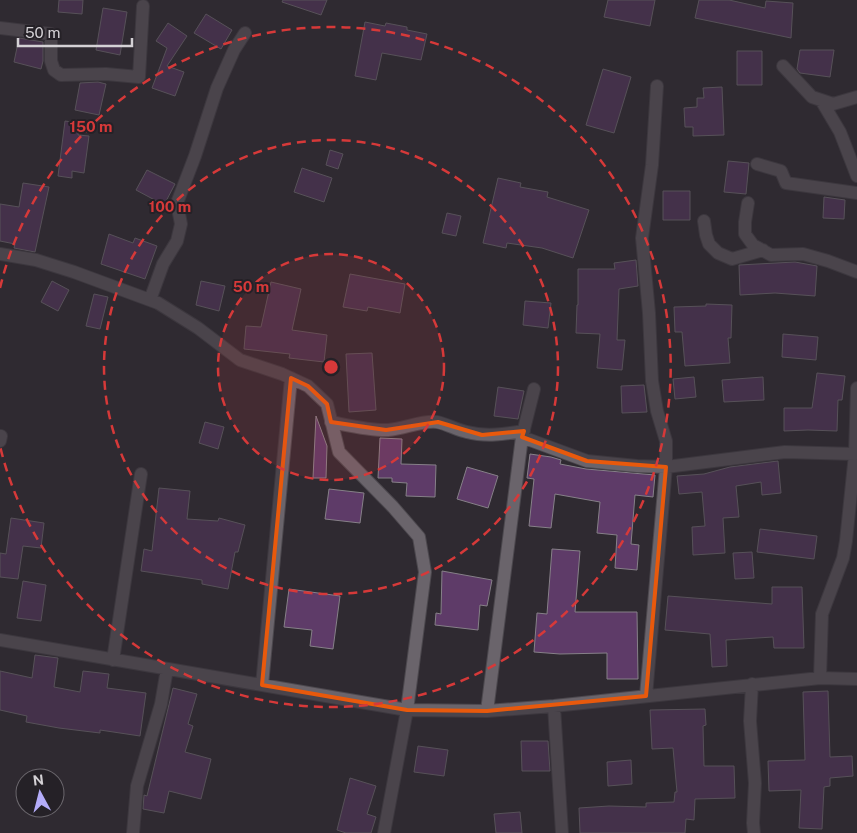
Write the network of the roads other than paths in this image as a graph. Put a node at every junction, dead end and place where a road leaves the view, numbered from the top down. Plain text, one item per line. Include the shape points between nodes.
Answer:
1 (142, 6) dead end
2 (0, 28) edge
3 (245, 33) dead end
4 (783, 66) dead end
5 (657, 86) dead end
6 (857, 97) edge
7 (821, 100) junction
8 (757, 164) dead end
9 (857, 176) edge
10 (857, 193) edge
11 (748, 203) dead end
12 (704, 221) dead end
13 (763, 250) junction
14 (0, 254) edge
15 (857, 272) edge
16 (150, 300) junction
17 (291, 378) junction
18 (857, 388) edge
19 (534, 389) dead end
20 (331, 422) junction
21 (523, 433) junction
22 (855, 454) junction
23 (666, 467) junction
24 (141, 474) dead end
25 (0, 640) edge
26 (113, 660) junction
27 (167, 669) junction
28 (820, 678) junction
29 (857, 679) edge
30 (752, 684) junction
31 (262, 685) junction
32 (646, 696) junction
33 (554, 706) junction
34 (407, 710) junction
35 (487, 711) junction
36 (133, 833) edge
37 (384, 833) edge
38 (562, 833) edge
39 (754, 833) edge

1 - 2 street via 139,77 62,75 54,70 51,61 51,34
3 - 16 street via 217,88 177,203 181,224 178,241 163,264
4 - 7 street via 812,97
5 - 23 street via 652,165 642,238 652,381 666,441
6 - 7 street via 833,104
7 - 9 street via 840,132
8 - 10 street via 781,171 786,183
11 - 13 street via 745,234 753,245
12 - 13 street via 709,244 732,260
13 - 15 street via 771,255 803,254
14 - 16 street via 36,260
16 - 17 street via 198,328 240,360
17 - 20 street via 308,386 327,404
17 - 31 street
18 - 22 street
19 - 21 street
20 - 21 street via 386,430 438,422 482,435
20 - 34 street via 339,452 420,537 425,572
21 - 23 street via 587,461
21 - 35 street
22 - 23 street via 785,452
22 - 28 street via 843,558 822,614
23 - 32 street
24 - 26 street
25 - 26 street
26 - 27 street
27 - 31 street
27 - 36 street via 161,704 137,786
28 - 29 street
28 - 30 street
30 - 32 street
30 - 39 street via 750,722 755,783
31 - 34 street
32 - 33 street
33 - 35 street
33 - 38 street
34 - 35 street
34 - 37 street

